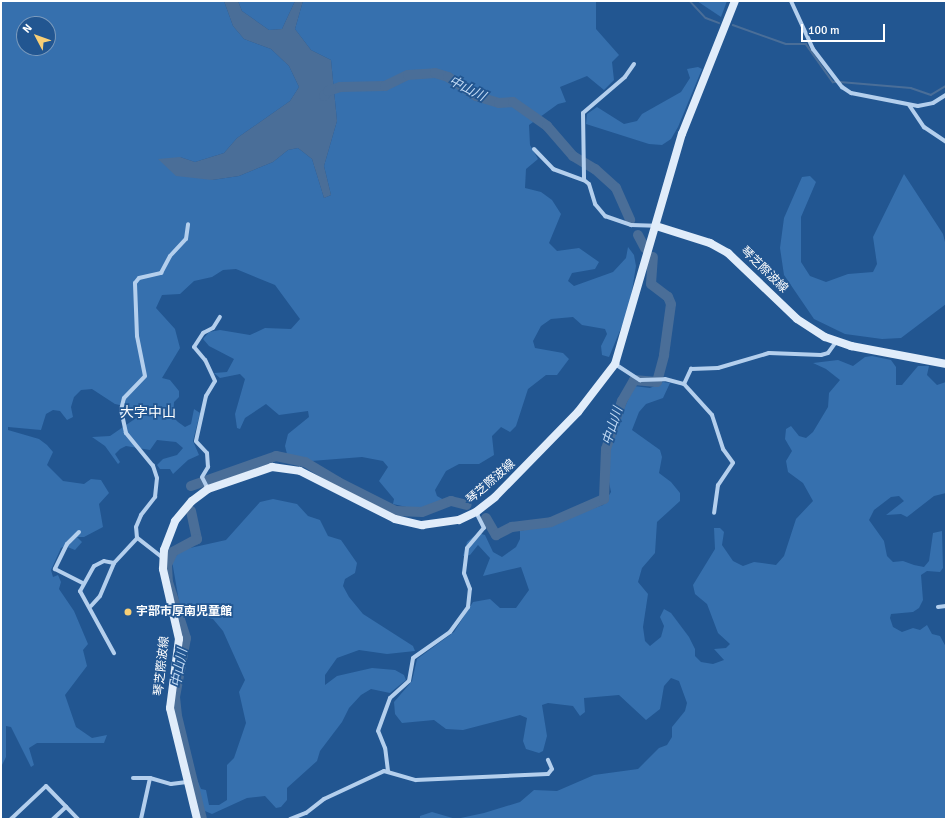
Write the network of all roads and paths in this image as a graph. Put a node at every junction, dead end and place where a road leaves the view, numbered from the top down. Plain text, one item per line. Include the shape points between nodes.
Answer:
1 (736, 1) edge
2 (791, 1) edge
3 (634, 64) dead end
4 (946, 95) edge
5 (909, 105) junction
6 (946, 142) edge
7 (534, 149) dead end
8 (584, 180) junction
9 (188, 224) dead end
10 (656, 226) junction
11 (220, 317) dead end
12 (836, 342) junction
13 (615, 364) junction
14 (946, 364) edge
15 (684, 384) junction
16 (208, 489) junction
17 (476, 512) junction
18 (714, 513) dead end
19 (79, 532) dead end
20 (137, 538) junction
21 (163, 558) junction
22 (114, 563) junction
23 (83, 583) junction
24 (91, 606) junction
25 (946, 606) edge
26 (938, 607) dead end
27 (114, 653) dead end
28 (548, 760) dead end
29 (388, 771) junction
30 (133, 778) dead end
31 (150, 778) junction
32 (187, 782) junction
33 (66, 807) junction
34 (11, 819) edge
35 (54, 819) edge
36 (78, 819) edge
37 (141, 819) edge
38 (197, 819) edge
39 (290, 819) edge

1 - 10 main road via 690,109
2 - 5 street via 813,49 842,86 851,93
3 - 8 street via 626,77 583,113
4 - 5 street via 933,103
5 - 6 street via 924,127
7 - 8 street via 553,169
8 - 10 street via 589,184 595,204 605,216 631,225
9 - 20 street via 186,239 170,256 161,273 139,278 135,283 137,336 145,376 124,398 121,410 126,434 153,466 157,489 155,497 136,527
10 - 12 main road, 琴芝際波線 via 710,243 728,253 797,319
10 - 13 main road, 琴芝際波線
11 - 16 street via 213,328 203,333 194,347 205,360 215,381 206,396 196,441 207,453 208,467 202,477
12 - 14 main road, 琴芝際波線
12 - 15 street via 828,353 821,355 768,353 718,368 691,370
13 - 15 street via 640,380 665,379
13 - 17 main road, 琴芝際波線 via 559,432
15 - 18 street via 712,415 723,449 733,463 718,485
16 - 17 main road, 琴芝際波線 via 252,471 281,467 300,471 408,523 441,524
16 - 21 main road, 琴芝際波線 via 192,501 175,521
17 - 29 street via 484,528 467,548 464,573 470,590 468,607 450,632 414,658 409,681 390,698 378,731 385,748
19 - 23 street via 67,544 55,569
20 - 21 street
20 - 22 street
21 - 32 main road, 琴芝際波線 via 164,585 179,639 170,708
22 - 23 street via 99,562
22 - 24 street via 100,596
23 - 24 street via 80,591
24 - 27 street
25 - 26 street
28 - 29 street via 552,769 548,774 416,780 399,777
29 - 39 street via 378,772 324,799 306,813
30 - 31 street
31 - 32 street via 171,784
31 - 37 street
32 - 38 main road, 琴芝際波線
33 - 34 street via 46,786
33 - 35 street
33 - 36 street

